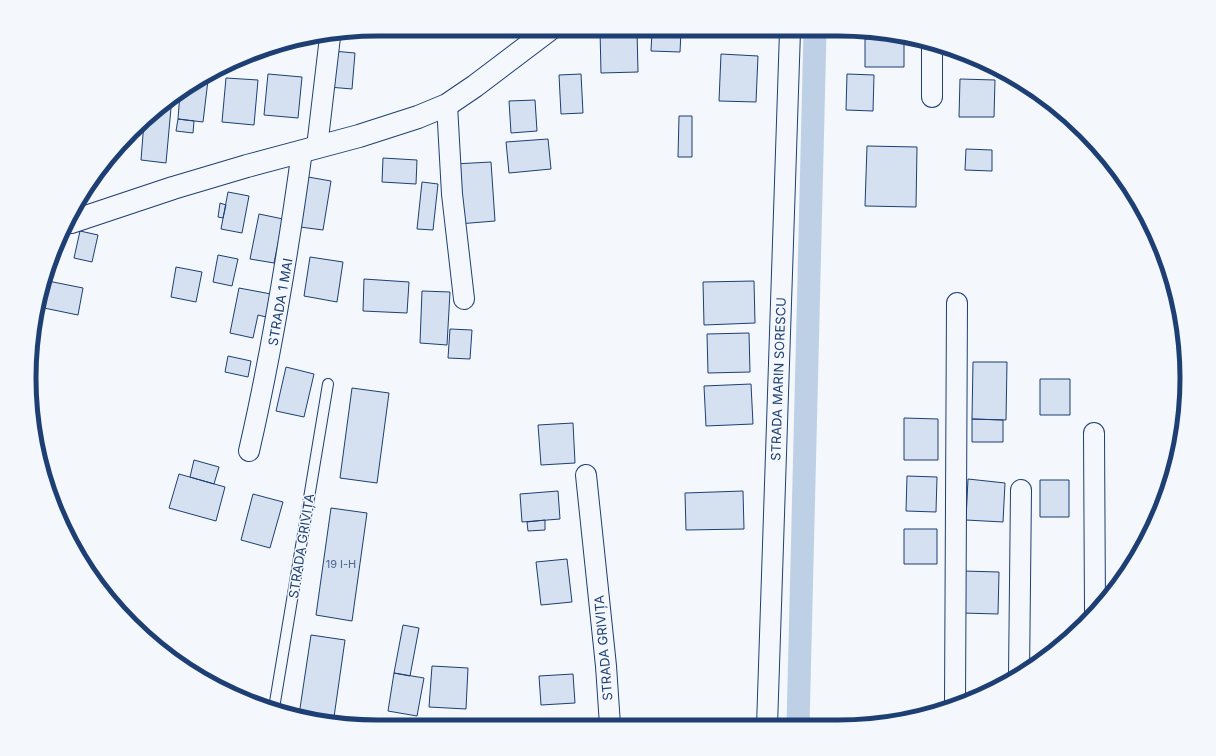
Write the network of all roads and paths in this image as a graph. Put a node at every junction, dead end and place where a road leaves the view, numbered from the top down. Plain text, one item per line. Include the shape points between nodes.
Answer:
1 (541, 36) edge
2 (790, 36) edge
3 (330, 40) edge
4 (932, 49) edge
5 (932, 97) dead end
6 (447, 105) junction
7 (310, 149) junction
8 (74, 221) edge
9 (464, 299) dead end
10 (957, 303) dead end
11 (328, 384) dead end
12 (1094, 433) dead end
13 (249, 451) dead end
14 (586, 475) dead end
15 (1021, 490) dead end
16 (1095, 603) edge
17 (1019, 668) edge
18 (955, 699) edge
19 (275, 704) edge
20 (610, 720) edge
21 (767, 720) edge

1 - 6 street
2 - 21 street, STRADA MARIN SORESCU
3 - 7 street, STRADA 1 MAI
4 - 5 street
6 - 7 street via 399,124
6 - 9 street via 452,194
7 - 8 street via 173,188
7 - 13 street, STRADA 1 MAI
10 - 18 street
11 - 19 lane, STRADA GRIVIȚA
12 - 16 street
14 - 20 street, STRADA GRIVIȚA
15 - 17 street

